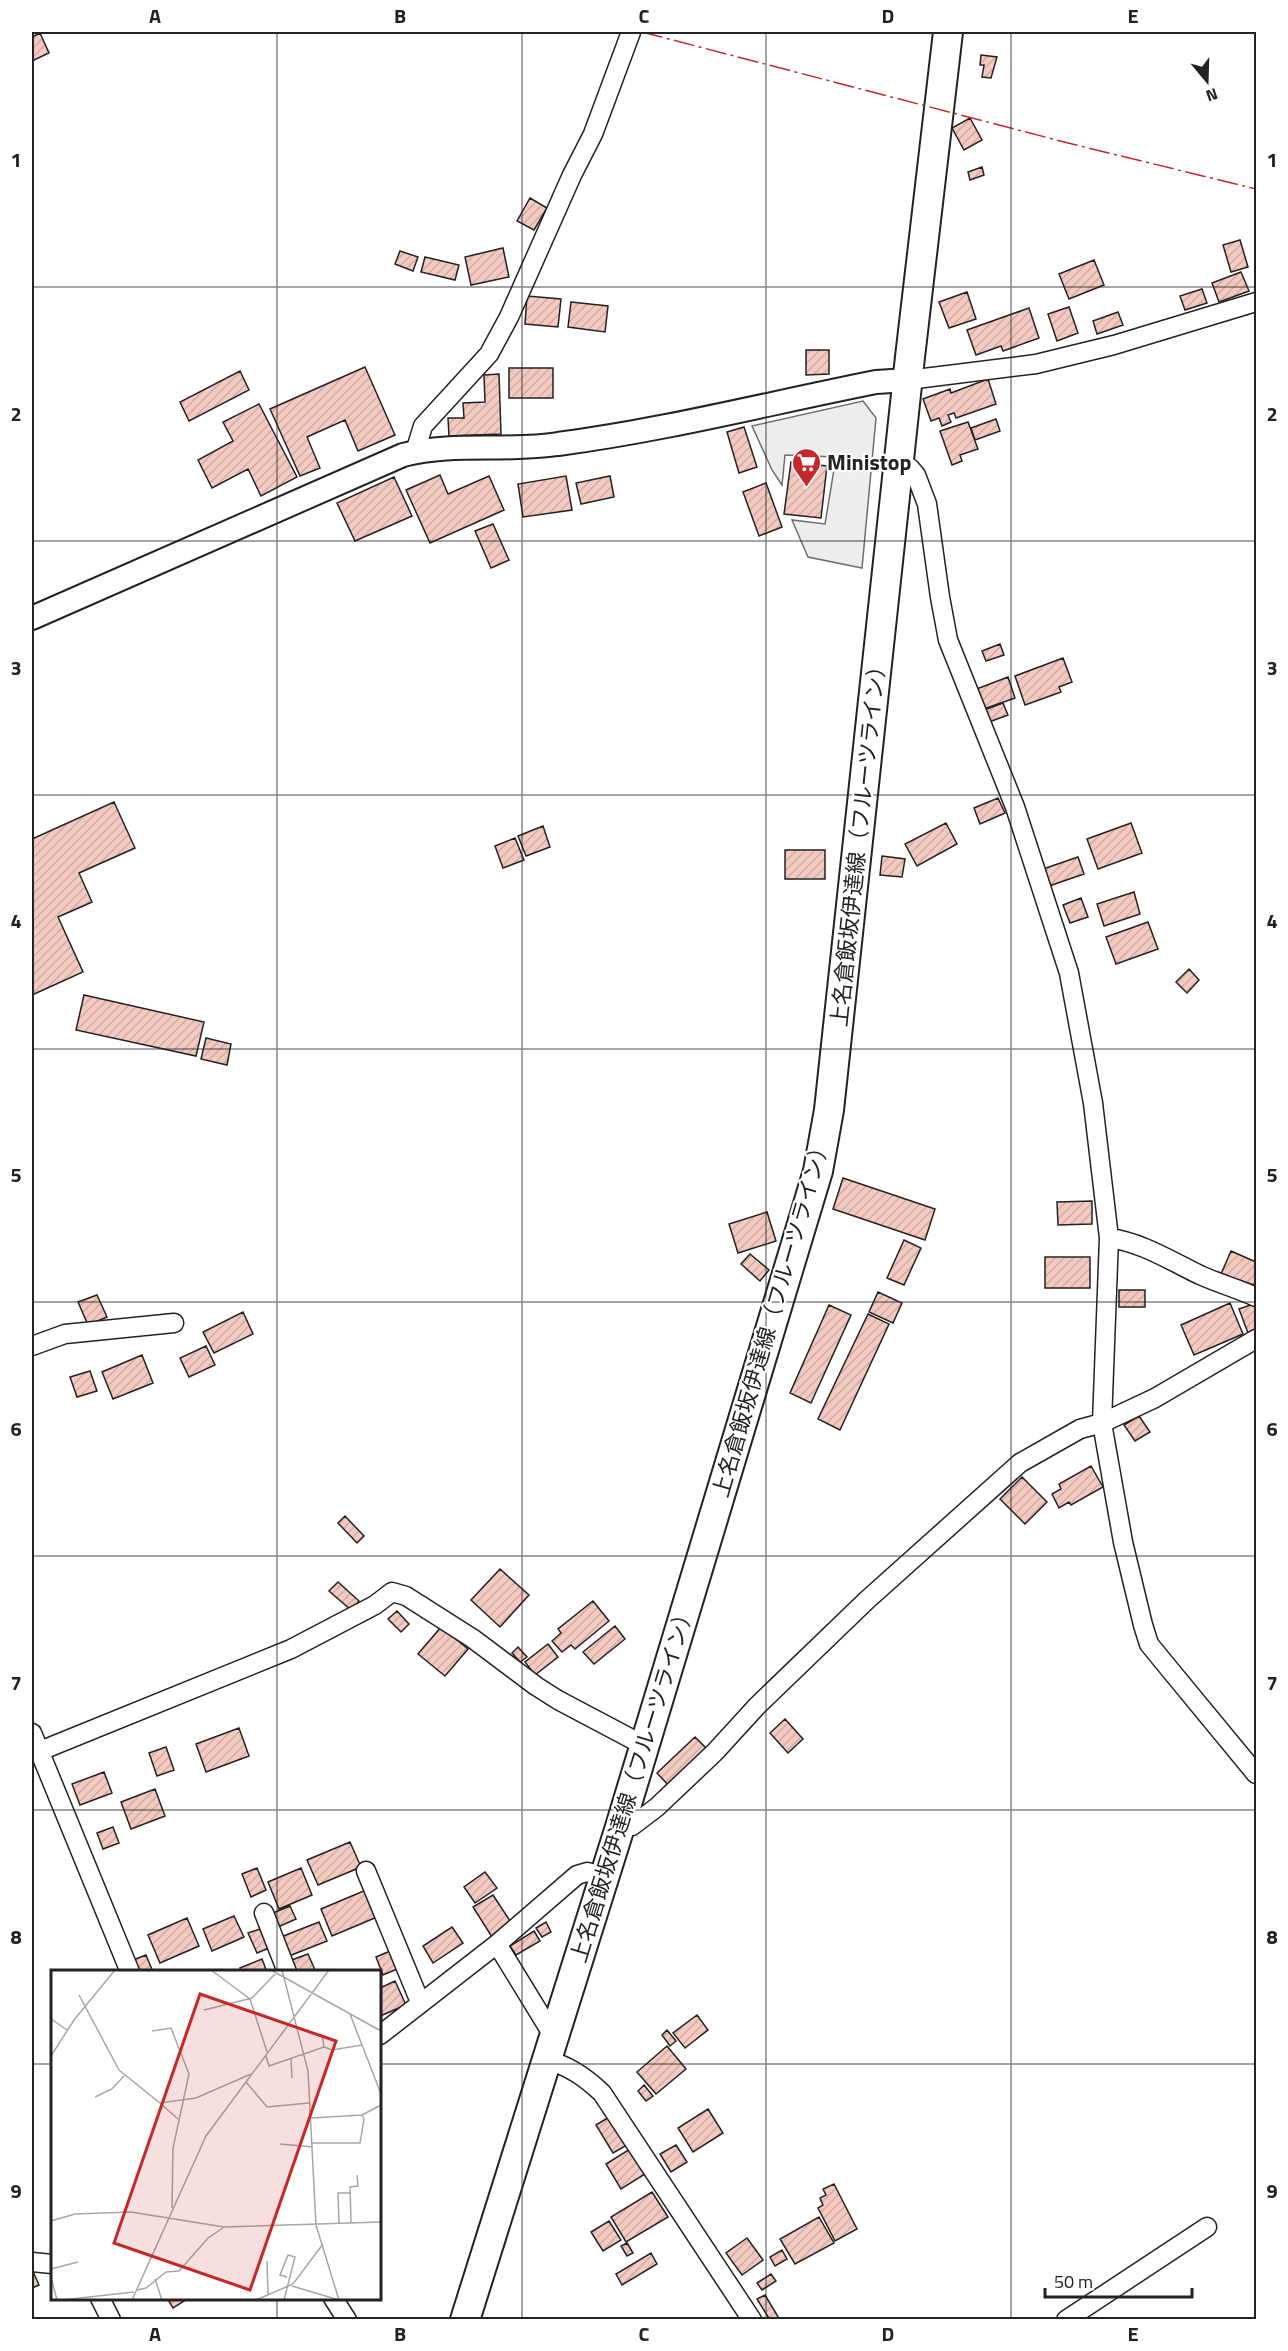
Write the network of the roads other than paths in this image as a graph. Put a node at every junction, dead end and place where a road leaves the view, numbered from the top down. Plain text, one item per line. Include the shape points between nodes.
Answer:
1 (631, 32) edge
2 (948, 32) edge
3 (1257, 302) edge
4 (908, 380) junction
5 (415, 452) junction
6 (899, 463) junction
7 (32, 618) edge
8 (1109, 1238) junction
9 (1257, 1297) edge
10 (174, 1323) dead end
11 (1257, 1339) edge
12 (32, 1346) edge
13 (1102, 1423) junction
14 (32, 1733) edge
15 (645, 1746) junction
16 (40, 1751) junction
17 (1257, 1774) edge
18 (620, 1827) junction
19 (366, 1871) dead end
20 (604, 1876) junction
21 (264, 1913) dead end
22 (497, 1944) junction
23 (130, 1970) edge
24 (287, 1970) edge
25 (420, 2002) junction
26 (381, 2034) edge
27 (550, 2048) junction
28 (1207, 2227) dead end
29 (32, 2262) edge
30 (51, 2264) edge
31 (100, 2300) edge
32 (334, 2300) edge
33 (111, 2319) edge
34 (347, 2319) edge
35 (465, 2319) edge
36 (752, 2319) edge
37 (1066, 2319) edge

1 - 5 street via 593,134 509,317 489,354 423,426
2 - 4 main road, 上名倉飯坂伊達線（フルーツライン）
3 - 4 street via 1036,364
4 - 5 street via 865,385 614,437 536,447 450,447
4 - 6 main road, 上名倉飯坂伊達線（フルーツライン）
5 - 7 street via 329,486
6 - 8 street via 916,475 927,504 948,640 1009,789 1069,973 1093,1103
6 - 15 main road, 上名倉飯坂伊達線（フルーツライン） via 829,1110 818,1171
8 - 9 street via 1122,1239
8 - 13 street
10 - 12 street via 65,1334
11 - 13 street via 1155,1398
13 - 17 street via 1123,1542 1149,1644
13 - 18 street via 1080,1429 1020,1462 867,1600 657,1807 632,1826
14 - 16 street
15 - 16 street via 558,1700 472,1638 406,1596 392,1592 291,1649
15 - 18 main road, 上名倉飯坂伊達線（フルーツライン）
16 - 23 street
18 - 20 main road, 上名倉飯坂伊達線（フルーツライン）
19 - 25 street
20 - 22 street via 586,1872 577,1875
20 - 27 main road, 上名倉飯坂伊達線（フルーツライン）
21 - 24 street
22 - 25 street
22 - 27 street
25 - 26 street
27 - 35 main road, 上名倉飯坂伊達線（フルーツライン）
27 - 36 street via 564,2065 602,2092
28 - 37 street
29 - 30 street
31 - 33 street
32 - 34 street

